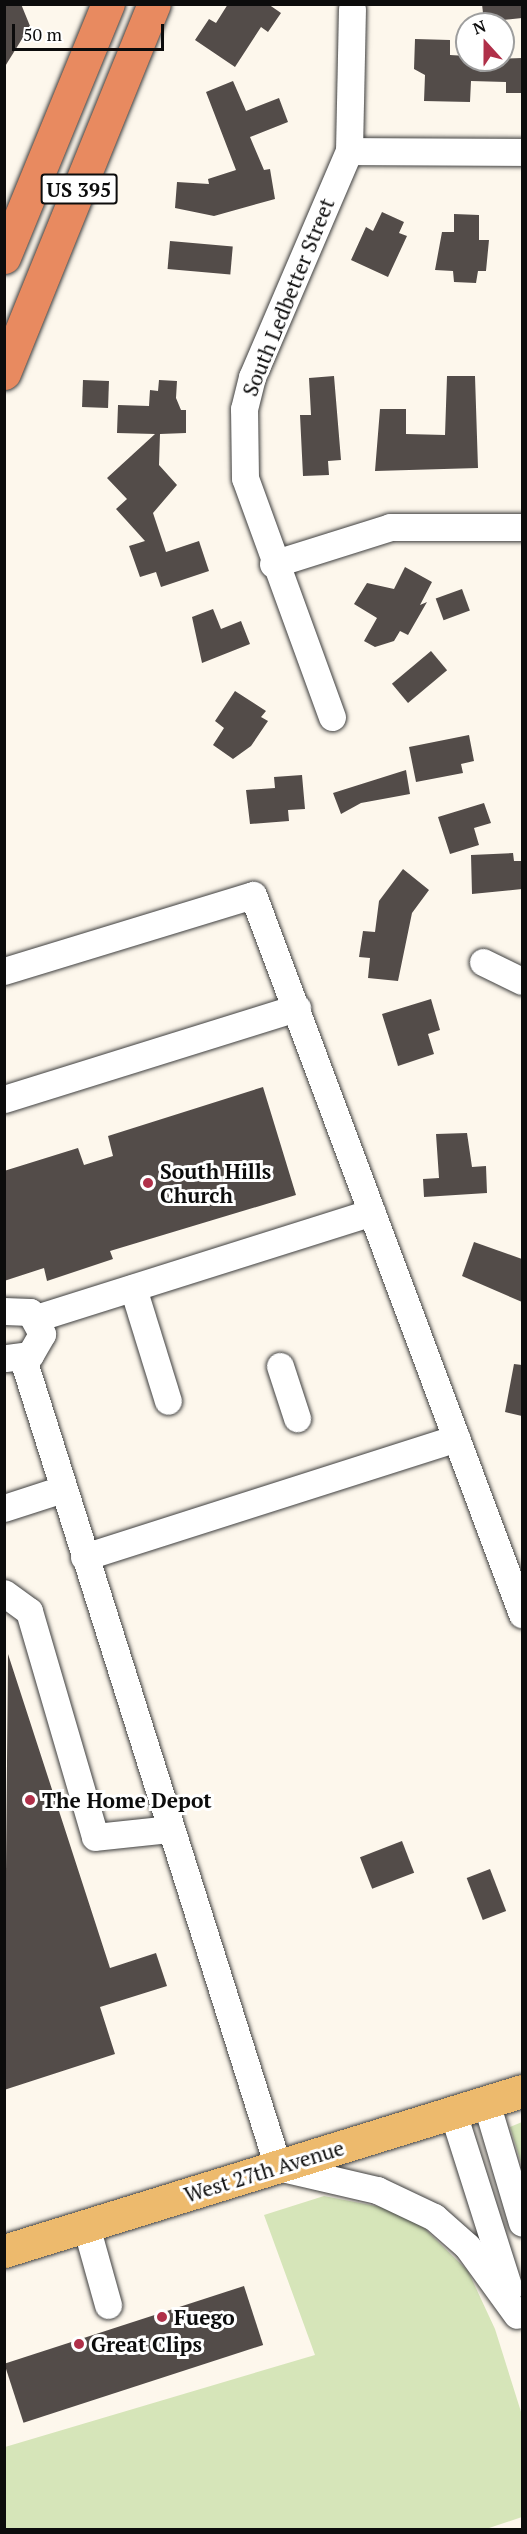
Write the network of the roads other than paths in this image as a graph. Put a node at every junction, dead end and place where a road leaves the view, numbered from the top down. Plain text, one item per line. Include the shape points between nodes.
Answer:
1 (108, 4) edge
2 (154, 4) edge
3 (352, 9) dead end
4 (349, 151) junction
5 (522, 152) edge
6 (4, 257) edge
7 (4, 373) edge
8 (522, 527) edge
9 (273, 564) junction
10 (332, 717) dead end
11 (483, 962) dead end
12 (4, 971) edge
13 (522, 981) edge
14 (297, 1008) junction
15 (4, 1099) edge
16 (372, 1212) junction
17 (134, 1288) junction
18 (4, 1311) edge
19 (36, 1318) junction
20 (14, 1358) edge
21 (280, 1366) dead end
22 (168, 1401) dead end
23 (297, 1418) dead end
24 (456, 1438) junction
25 (63, 1489) junction
26 (4, 1508) edge
27 (84, 1557) junction
28 (4, 1593) edge
29 (522, 1614) edge
30 (170, 1829) junction
31 (522, 2091) edge
32 (486, 2103) junction
33 (453, 2113) junction
34 (278, 2167) junction
35 (522, 2223) edge
36 (86, 2226) junction
37 (4, 2251) edge
38 (108, 2305) dead end
39 (520, 2323) edge

1 - 6 highway, US 395
2 - 7 highway, US 395
3 - 4 street, South Ledbetter Street
4 - 5 street
4 - 9 street, South Ledbetter Street via 252,377 244,409 245,478
8 - 9 street via 390,527
9 - 10 street, South Ledbetter Street
11 - 13 street
12 - 14 street via 253,895
14 - 15 street
14 - 16 street
16 - 17 street
16 - 24 street
17 - 19 street
17 - 22 street
18 - 19 street via 23,1309
19 - 20 street via 40,1342
20 - 25 street
21 - 23 street
24 - 27 street
24 - 29 street
25 - 26 street
25 - 27 street
27 - 30 street
28 - 30 street via 28,1611 95,1837
30 - 34 street
31 - 32 main road, West 27th Avenue
32 - 33 main road, West 27th Avenue
32 - 35 street
33 - 34 main road, West 27th Avenue
33 - 39 street
34 - 36 main road, West 27th Avenue
34 - 39 street via 377,2190 434,2217 467,2246
36 - 37 main road, West 27th Avenue
36 - 38 street

